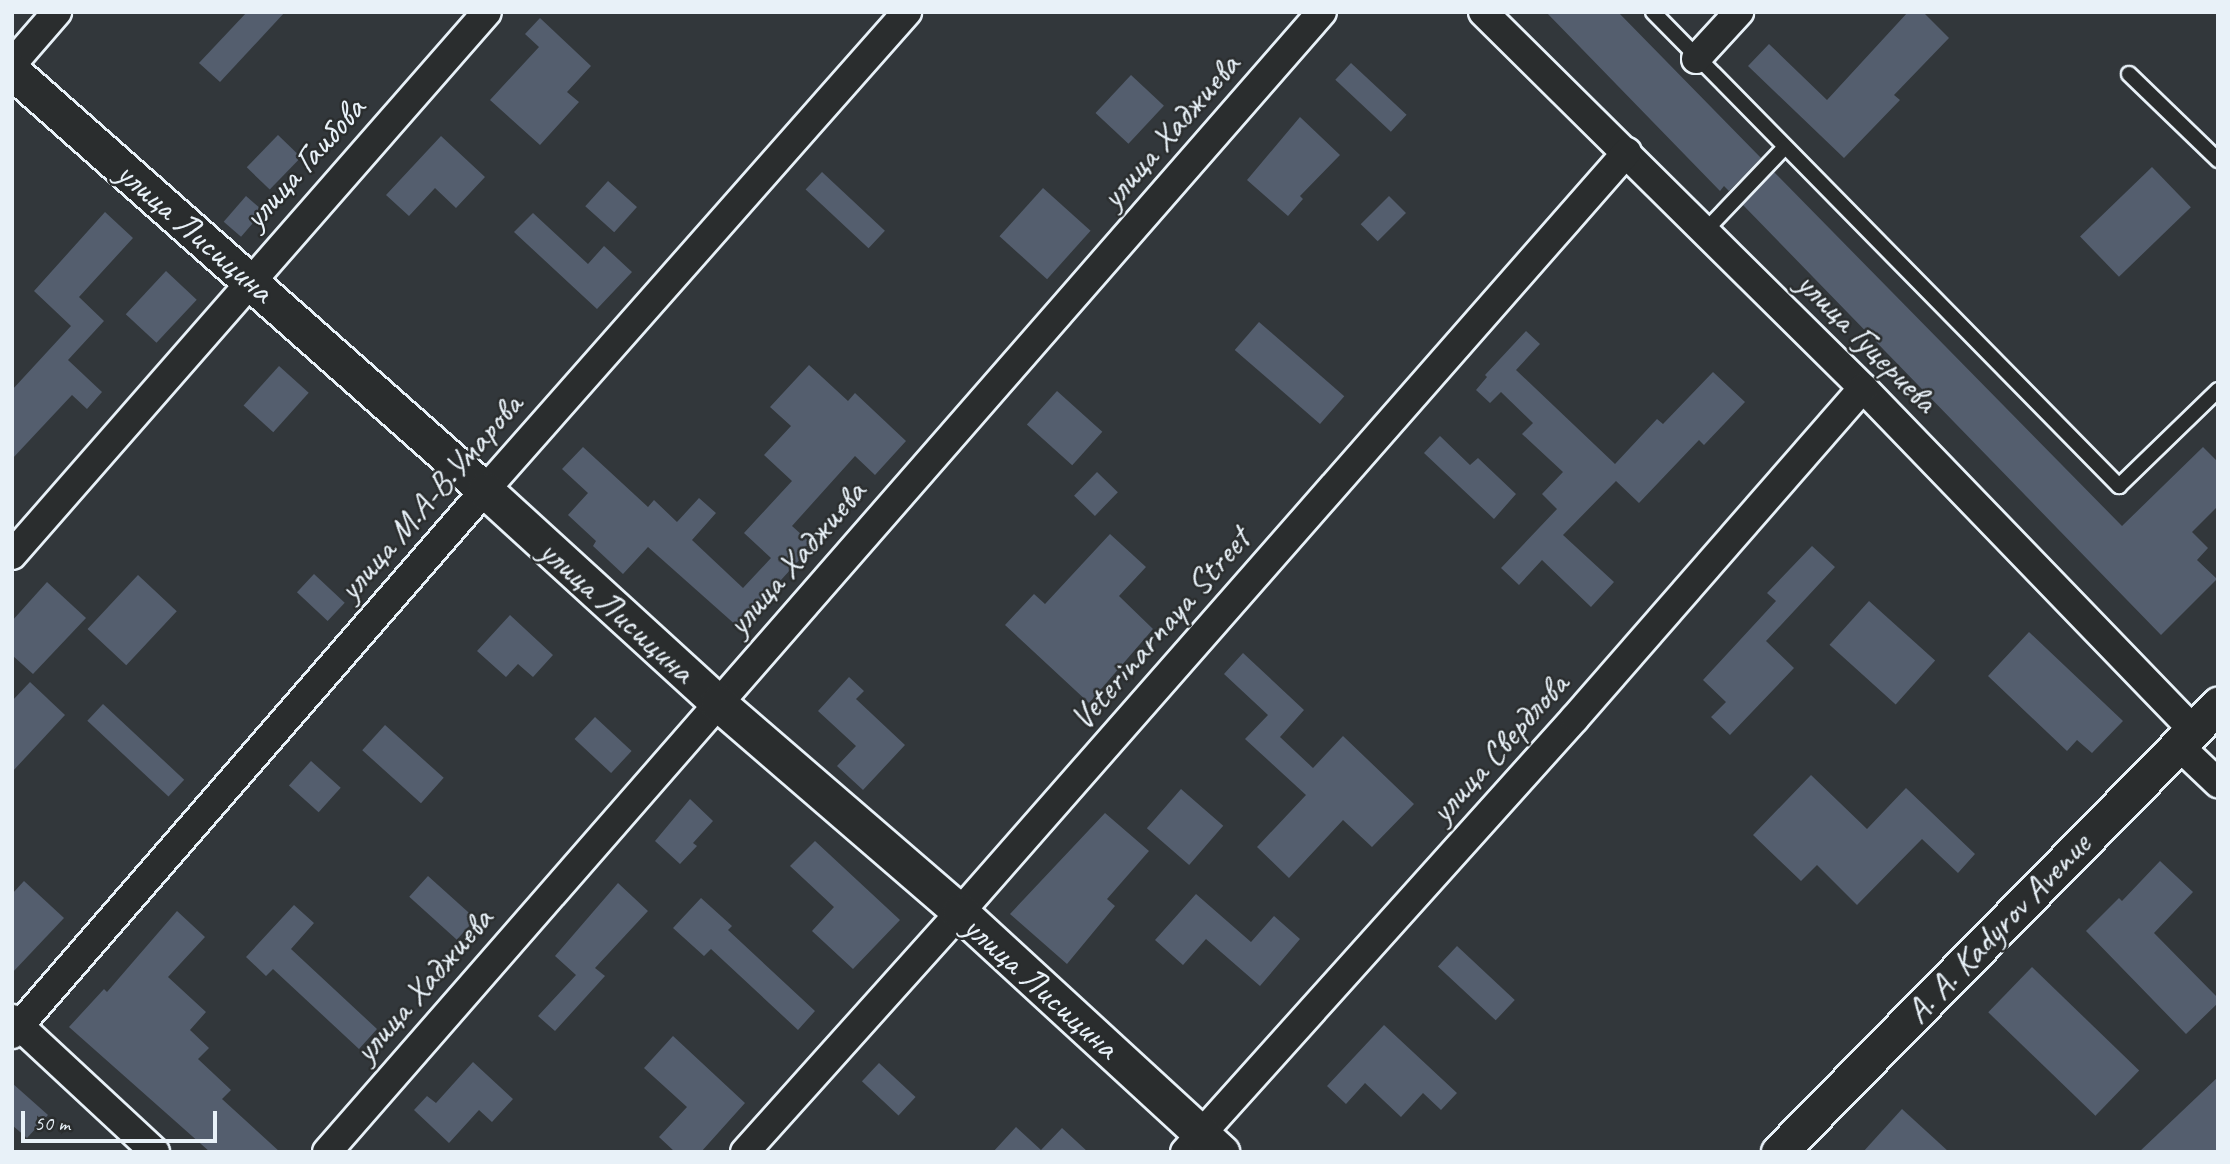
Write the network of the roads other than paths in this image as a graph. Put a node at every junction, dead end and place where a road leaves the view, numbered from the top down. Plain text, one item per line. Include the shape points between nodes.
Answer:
1 (57, 12) edge
2 (487, 12) edge
3 (907, 12) edge
4 (1322, 12) edge
5 (1483, 12) edge
6 (1653, 12) edge
7 (1739, 12) edge
8 (1696, 59) junction
9 (12, 64) edge
10 (12, 71) edge
11 (2129, 74) dead end
12 (1784, 148) junction
13 (1627, 152) junction
14 (2218, 160) edge
15 (1706, 231) junction
16 (250, 280) junction
17 (1863, 388) junction
18 (2218, 390) edge
19 (485, 490) junction
20 (12, 555) edge
21 (718, 703) junction
22 (2218, 705) edge
23 (2184, 737) junction
24 (2218, 783) edge
25 (960, 912) junction
26 (15, 1026) edge
27 (1202, 1146) edge
28 (155, 1152) edge
29 (327, 1152) edge
30 (745, 1152) edge
31 (1779, 1152) edge

1 - 9 street
2 - 16 street, улица Гаибова
3 - 19 street, улица М.А-В.Умарова
4 - 21 street, улица Хаджиева
5 - 13 street, улица Гуцериева
6 - 8 lane
7 - 8 street
8 - 12 lane
10 - 16 street, улица Лисицина
11 - 14 lane
12 - 15 lane
12 - 18 lane via 2119,486
13 - 15 street, улица Гуцериева
13 - 25 street, Veterinarnaya Street
15 - 17 street, улица Гуцериева
16 - 19 street, улица Лисицина
16 - 20 street, улица Гаибова
17 - 23 street, улица Гуцериева
17 - 27 street, улица Свердлова
19 - 21 street, улица Лисицина
19 - 26 street, улица М.А-В.Умарова
21 - 25 street, улица Лисицина
21 - 29 street, улица Хаджиева
22 - 23 street, A. A. Kadyrov Avenue
23 - 24 street, улица Гуцериева
23 - 31 street, A. A. Kadyrov Avenue
25 - 27 street, улица Лисицина
25 - 30 street, Veterinarnaya Street
26 - 28 street

